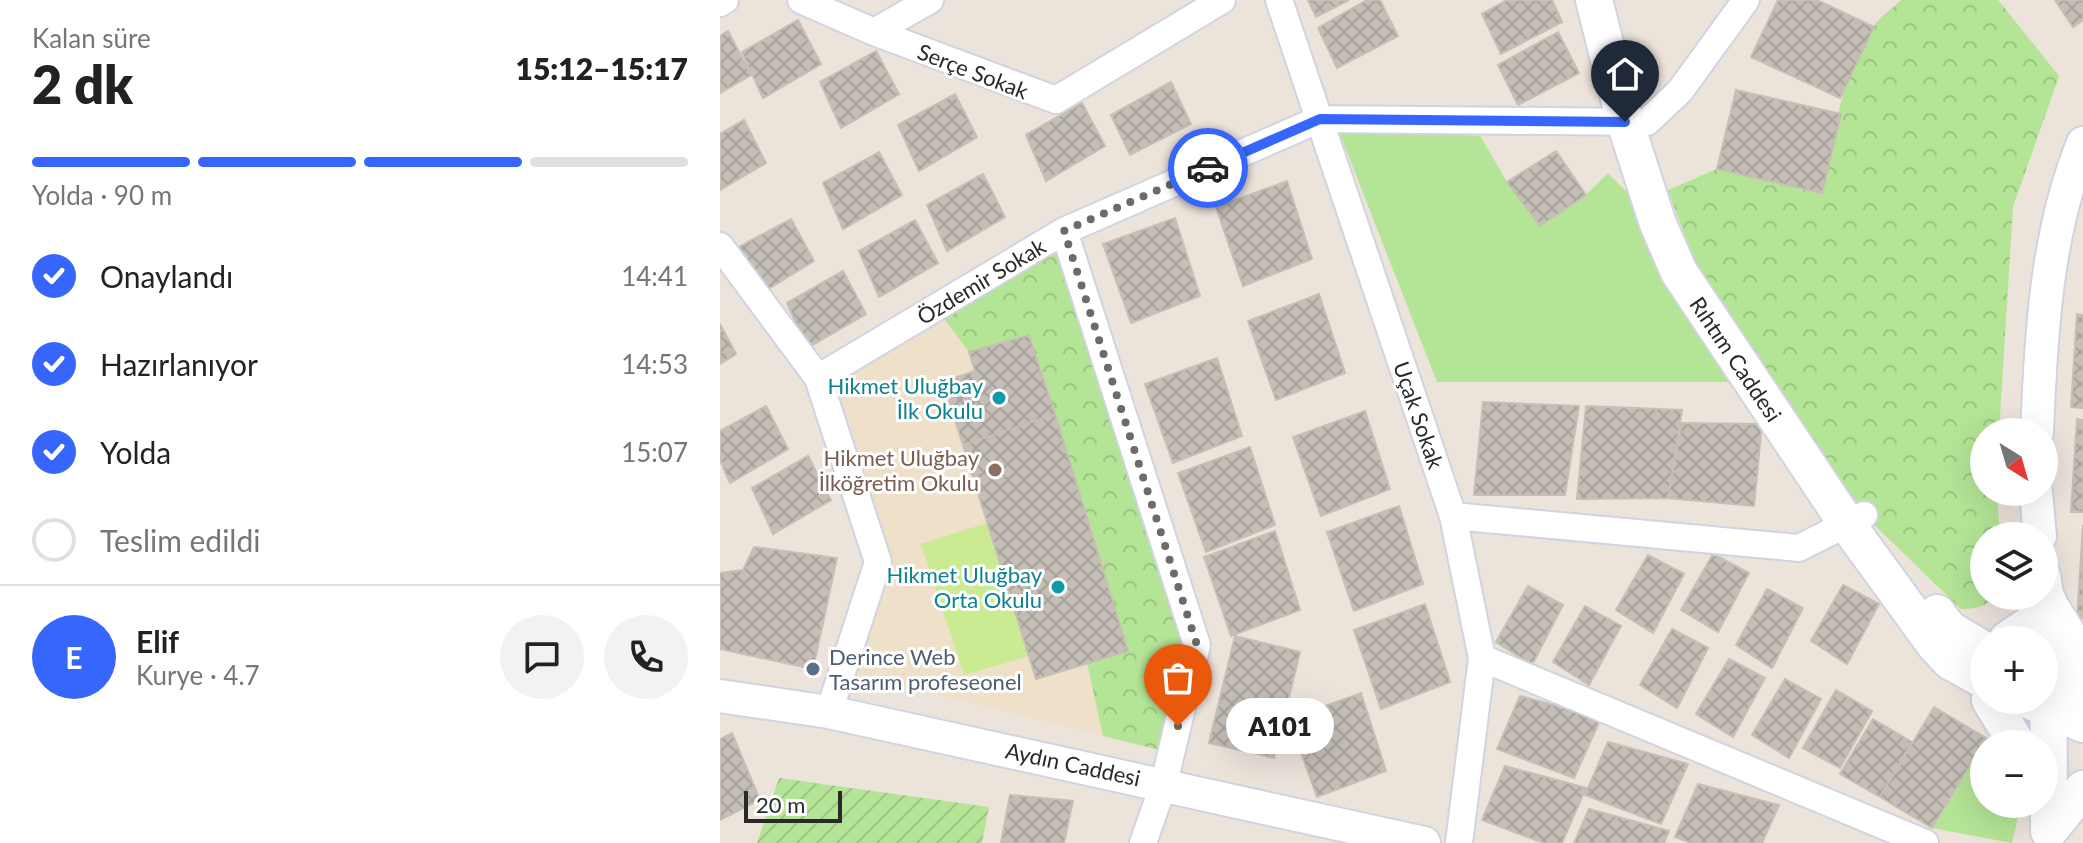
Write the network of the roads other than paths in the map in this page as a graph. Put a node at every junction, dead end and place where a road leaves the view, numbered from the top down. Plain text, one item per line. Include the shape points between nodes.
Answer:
1 (725, 0) edge
2 (801, 0) edge
3 (930, 0) edge
4 (1222, 0) edge
5 (1279, 0) edge
6 (1594, 0) edge
7 (1612, 0) edge
8 (1746, 0) edge
9 (720, 3) edge
10 (874, 32) junction
11 (1320, 119) junction
12 (1636, 122) junction
13 (2083, 143) edge
14 (1064, 231) junction
15 (720, 246) edge
16 (818, 378) junction
17 (2038, 418) edge
18 (1453, 516) junction
19 (1856, 520) junction
20 (2057, 610) edge
21 (1970, 648) edge
22 (1482, 658) junction
23 (2082, 662) edge
24 (2058, 678) edge
25 (720, 696) edge
26 (2058, 702) edge
27 (829, 712) junction
28 (2044, 714) edge
29 (2083, 724) edge
30 (1164, 783) junction
31 (2083, 789) edge
32 (2046, 826) edge
33 (1143, 843) edge
34 (1424, 843) edge
35 (1459, 843) edge
36 (1925, 843) edge

1 - 9 street
2 - 10 street, Serçe Sokak
3 - 10 street
4 - 10 street, Serçe Sokak via 1056,100
5 - 11 street, Uçak Sokak
6 - 12 main road, Rıhtım Caddesi
7 - 12 main road, Rıhtım Caddesi
8 - 12 street via 1680,91
11 - 12 street, Özdemir Sokak
11 - 14 street, Özdemir Sokak
11 - 18 street, Uçak Sokak
12 - 19 main road, Rıhtım Caddesi via 1713,294
13 - 17 street via 2056,237
14 - 16 street, Özdemir Sokak
14 - 30 street via 1197,645
15 - 16 street
16 - 27 street via 878,562
18 - 19 street via 1799,548
18 - 22 street, Uçak Sokak
19 - 21 main road, Rıhtım Caddesi
20 - 23 main road
22 - 35 street, Uçak Sokak
22 - 36 street
23 - 24 main road
25 - 27 street, Aydın Caddesi
26 - 29 main road
27 - 30 street, Aydın Caddesi
28 - 32 main road
30 - 33 street
30 - 34 street, Aydın Caddesi
31 - 32 main road

